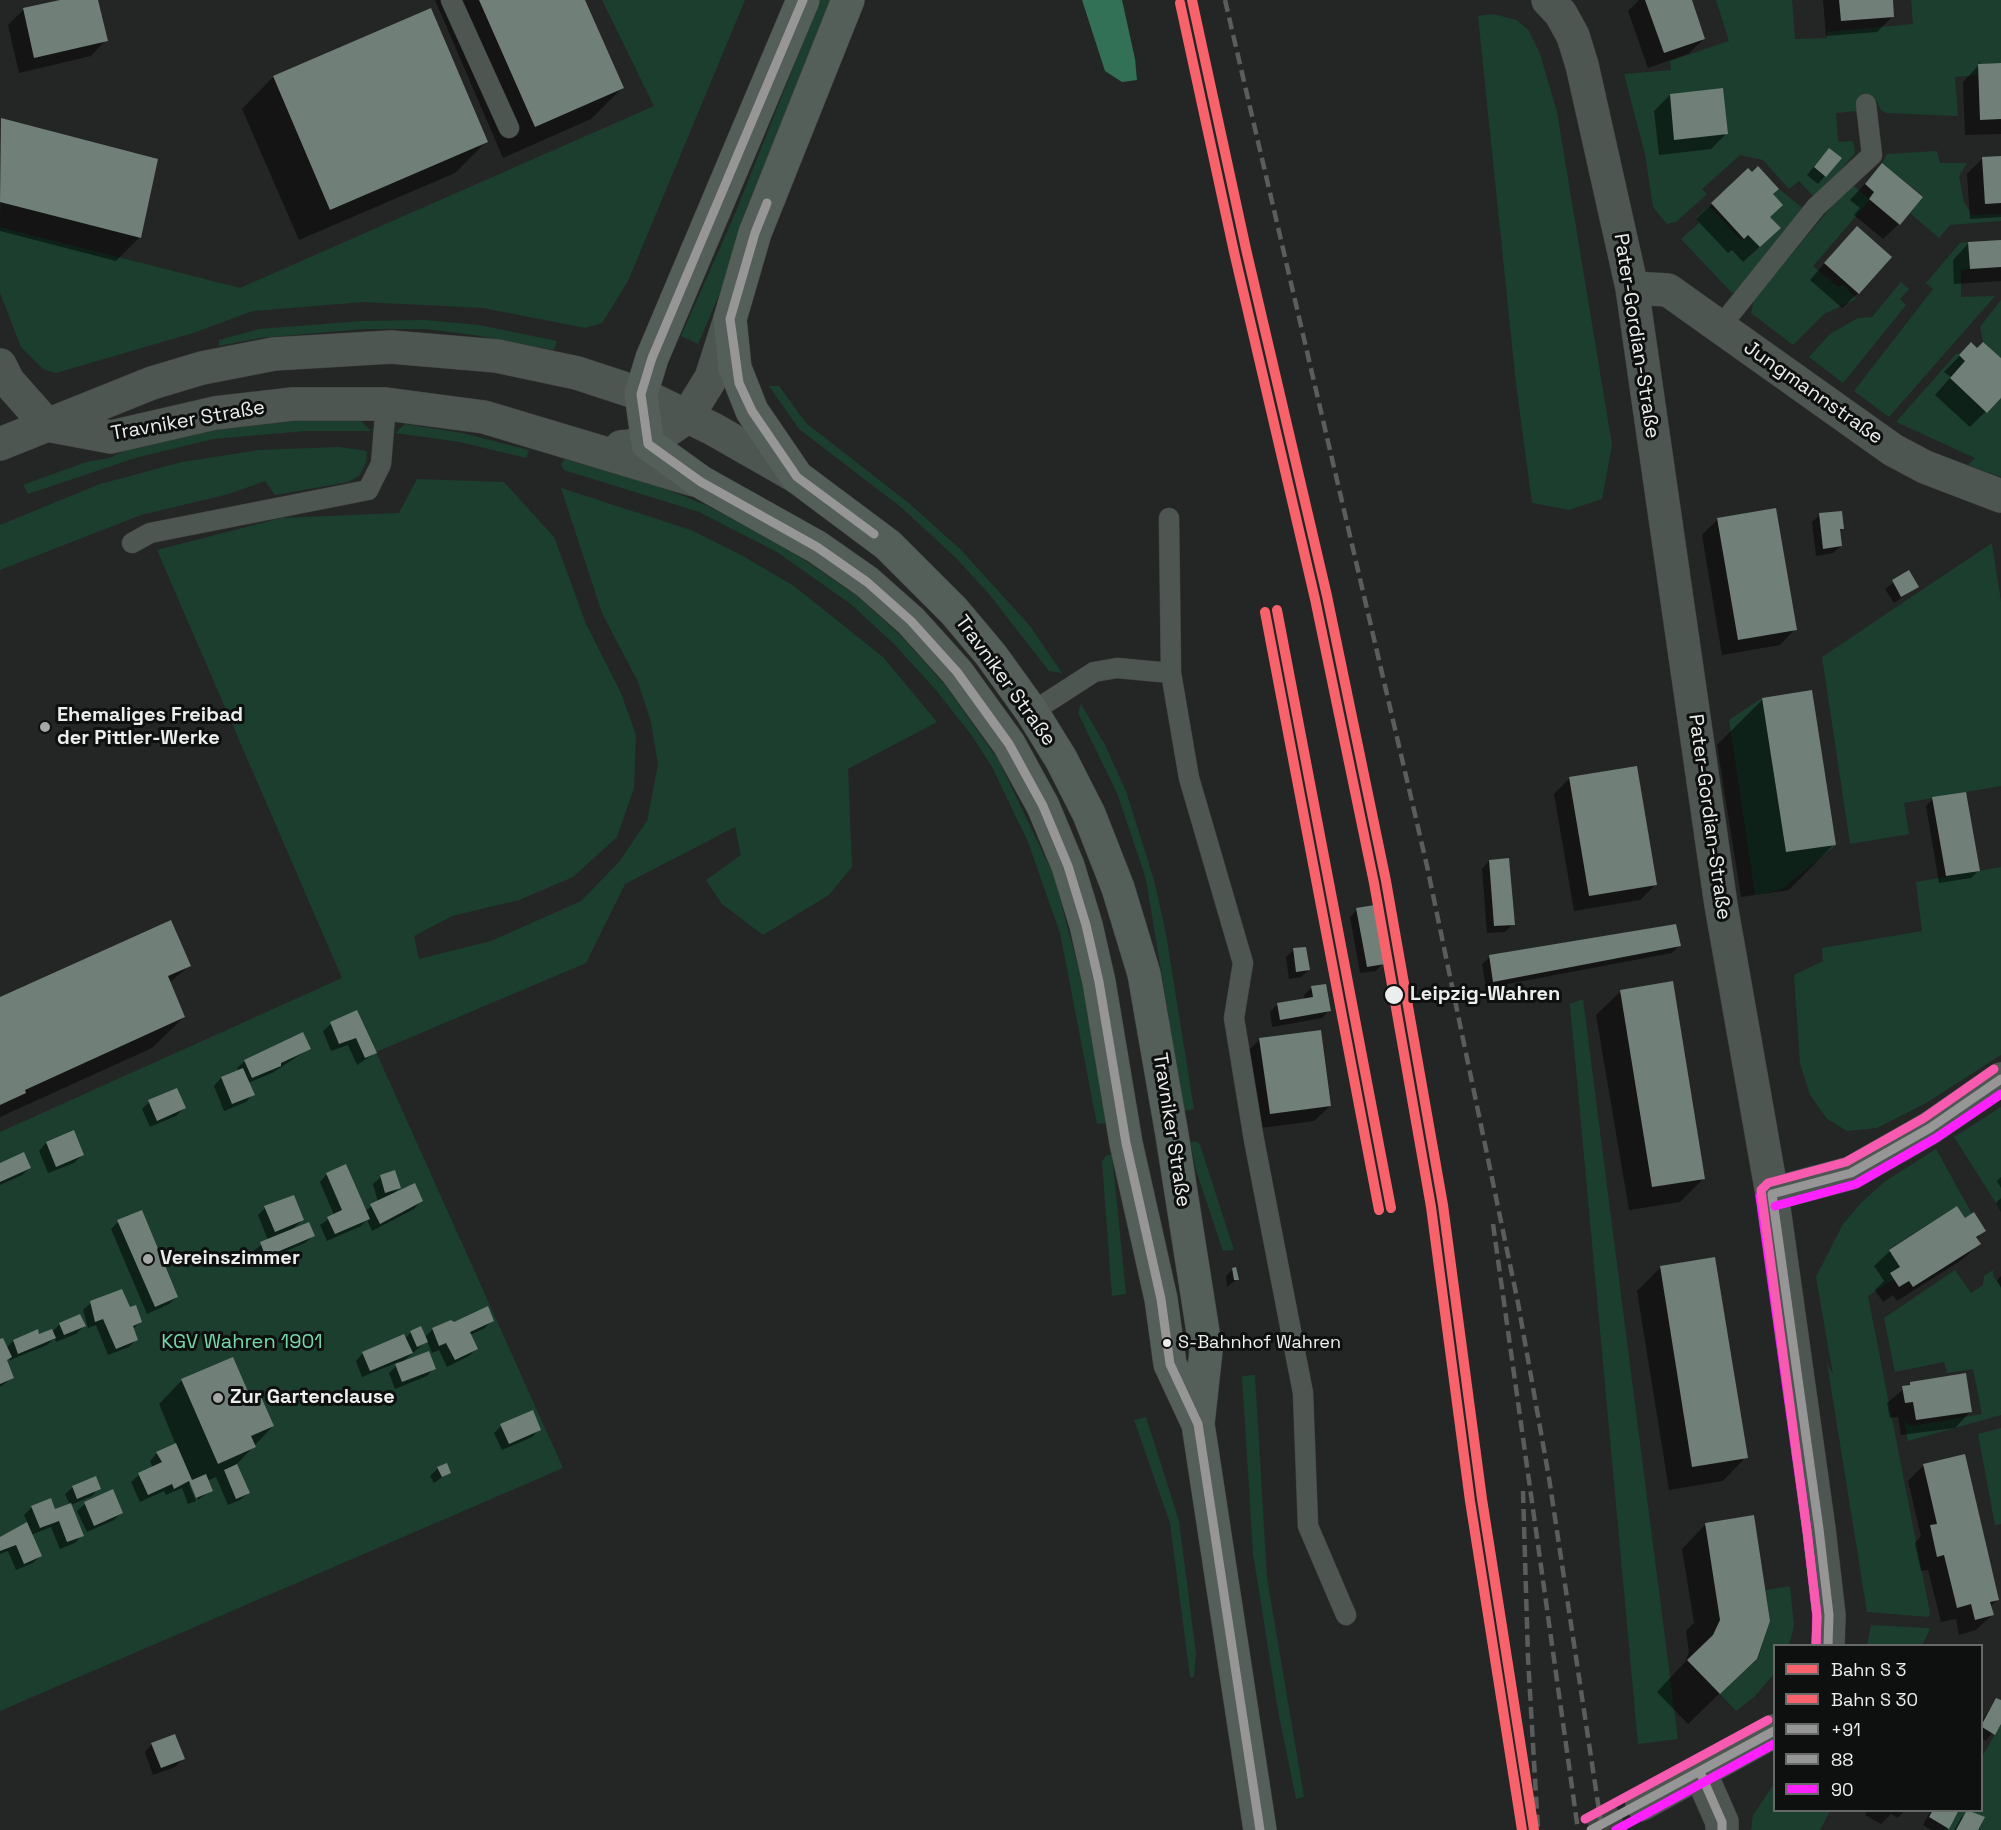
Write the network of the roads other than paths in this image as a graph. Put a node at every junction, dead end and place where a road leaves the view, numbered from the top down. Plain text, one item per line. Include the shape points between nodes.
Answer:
1 (451, 0) edge
2 (802, 0) edge
3 (848, 0) edge
4 (1548, 0) edge
5 (1866, 104) dead end
6 (509, 128) dead end
7 (1632, 288) junction
8 (730, 319) junction
9 (1720, 327) junction
10 (0, 365) edge
11 (641, 394) junction
12 (386, 404) junction
13 (687, 417) junction
14 (47, 425) junction
15 (0, 444) edge
16 (648, 444) junction
17 (599, 450) junction
18 (796, 477) junction
19 (701, 482) junction
20 (2001, 496) edge
21 (1169, 518) dead end
22 (132, 543) dead end
23 (1171, 673) junction
24 (1032, 712) junction
25 (2001, 1079) edge
26 (1772, 1194) junction
27 (1198, 1424) junction
28 (1347, 1615) dead end
29 (1828, 1644) edge
30 (1773, 1732) edge
31 (1700, 1772) junction
32 (1642, 1804) tunnel mouth
33 (1260, 1830) edge
34 (1722, 1830) edge

1 - 6 lane
2 - 11 main road via 652,358
3 - 8 main road via 754,233
4 - 7 street, Pater-Gordian-Straße via 1562,14 1582,65
5 - 9 lane via 1872,155 1816,207
7 - 9 street, Jungmannstraße via 1668,290
7 - 26 street, Pater-Gordian-Straße via 1721,905
8 - 13 street via 711,378
8 - 18 main road via 739,383 752,411
9 - 20 street, Jungmannstraße via 1893,450 1924,467
10 - 14 street via 8,381
11 - 13 street, Travniker Straße
11 - 14 street, Travniker Straße via 577,373 497,356 391,347 332,350 274,354 202,368 152,383
11 - 16 main road
12 - 14 street, Travniker Straße via 293,404 237,410 111,437
12 - 17 street, Travniker Straße via 484,417
12 - 22 lane via 381,464 368,490 150,533
13 - 16 street
13 - 18 street, Travniker Straße
14 - 15 street
16 - 17 street
16 - 19 main road
17 - 19 street, Travniker Straße
18 - 24 main road, Travniker Straße via 850,515 924,579 991,655
19 - 27 main road, Travniker Straße via 818,547 867,582 911,621 957,672 1009,744 1043,806 1068,866 1086,925 1126,1143 1161,1299 1170,1364
21 - 23 lane
23 - 24 lane via 1117,668 1094,672
23 - 28 lane via 1189,778 1243,963 1234,1018 1303,1393 1308,1526
24 - 27 main road, Travniker Straße via 1089,814 1118,888 1144,974 1206,1351
25 - 26 street via 1930,1128 1851,1173
26 - 29 street, Pater-Gordian-Straße via 1819,1529 1829,1616
27 - 33 main road, Travniker Straße
30 - 31 street
31 - 32 street
31 - 34 street

